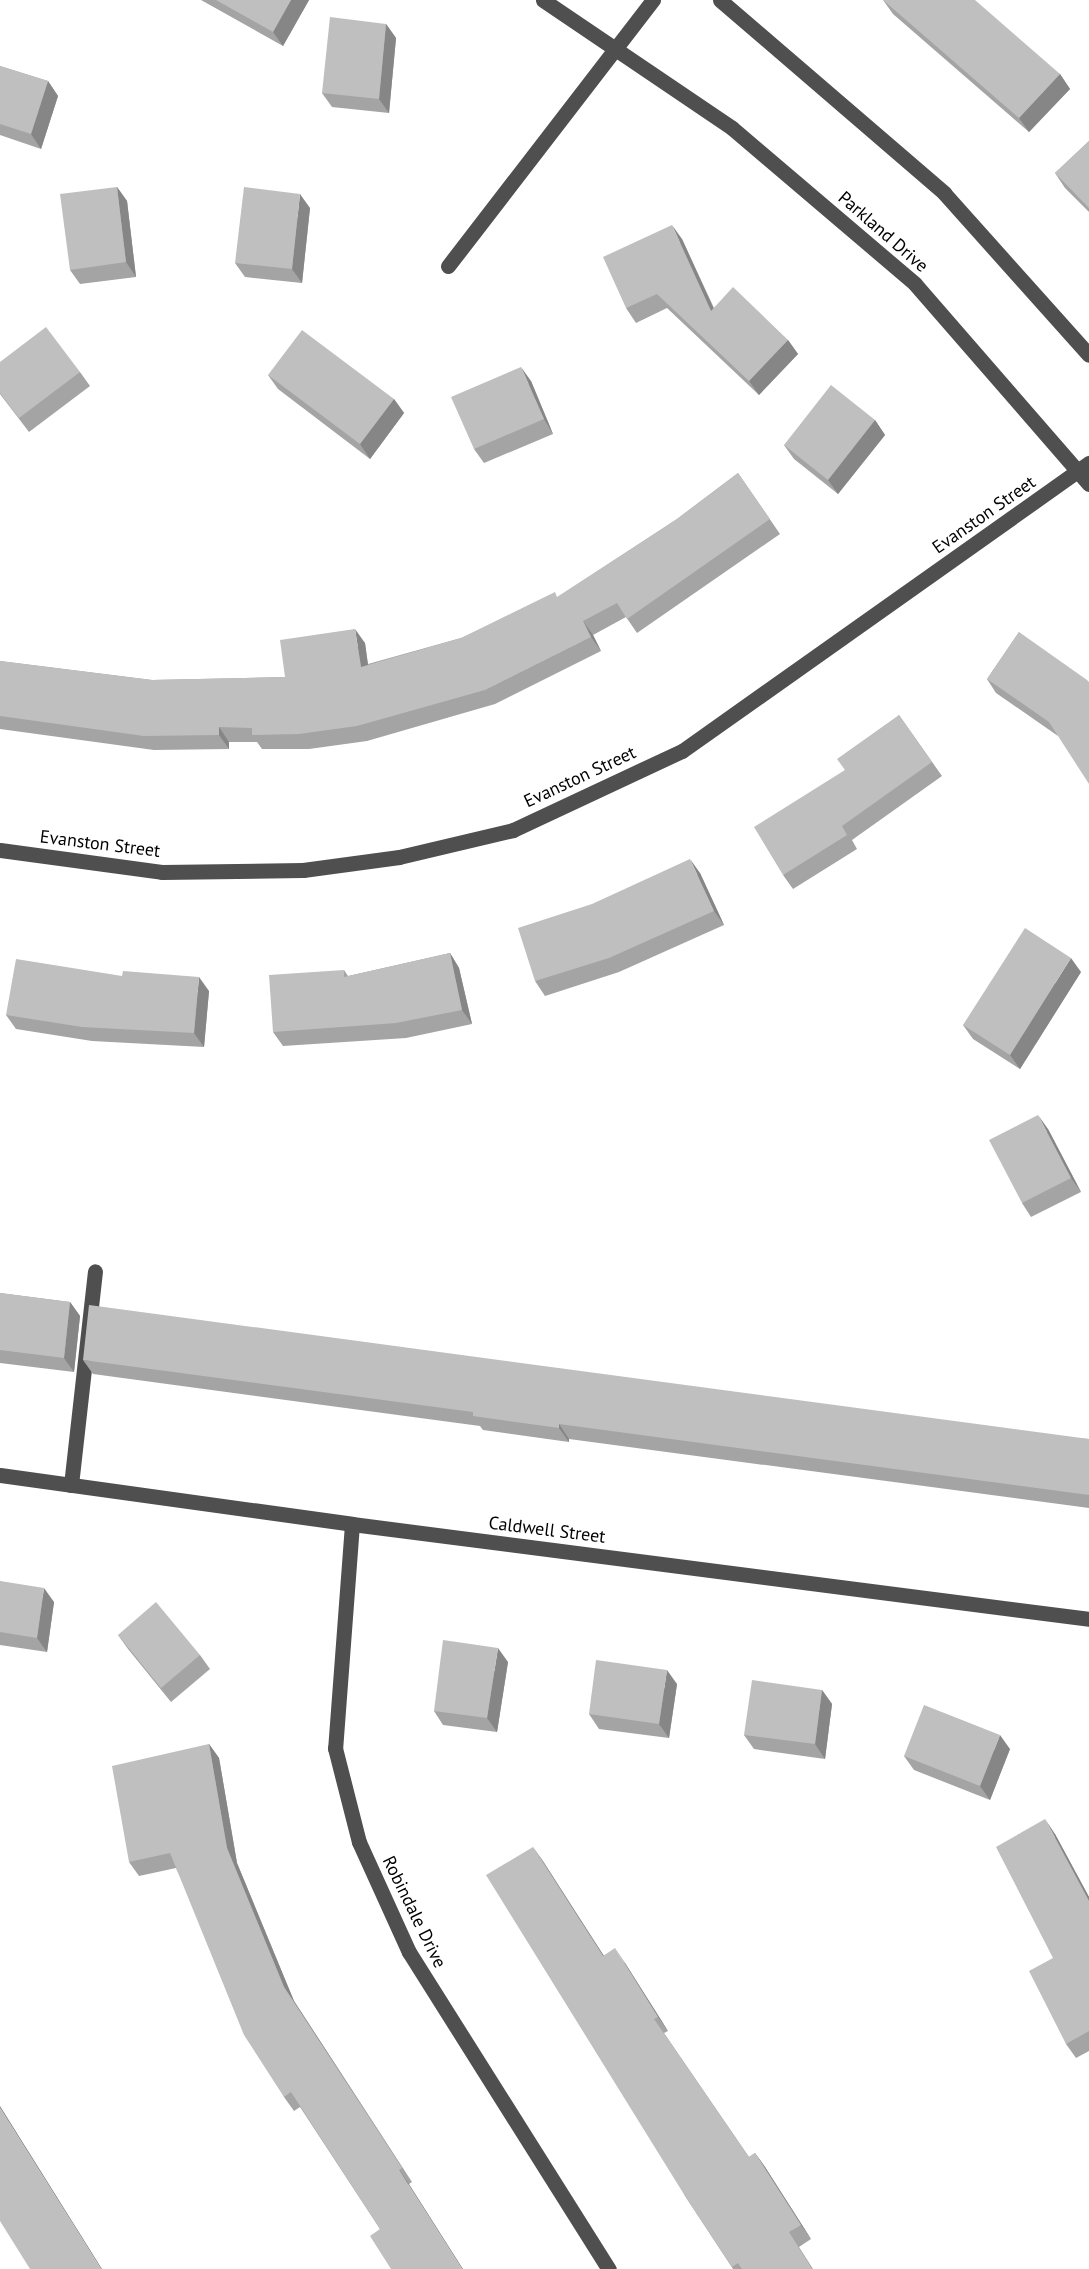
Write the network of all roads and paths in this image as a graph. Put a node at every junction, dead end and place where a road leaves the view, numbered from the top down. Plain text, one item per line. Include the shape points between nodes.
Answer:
1 (543, 0) edge
2 (653, 0) edge
3 (720, 0) edge
4 (616, 46) junction
5 (447, 266) dead end
6 (1089, 355) edge
7 (1086, 473) edge
8 (0, 850) edge
9 (95, 1271) dead end
10 (0, 1475) edge
11 (71, 1485) junction
12 (352, 1524) junction
13 (1089, 1618) edge
14 (609, 2269) edge

1 - 4 street, Parkland Drive
2 - 4 street
3 - 6 street via 944,193
4 - 5 street
4 - 7 street, Parkland Drive via 732,128 915,284
7 - 8 street, Evanston Street via 682,751 513,830 399,857 303,870 162,872
9 - 11 street
10 - 11 street, Caldwell Street
11 - 12 street, Caldwell Street
12 - 13 street, Caldwell Street
12 - 14 street, Robindale Drive via 334,1748 359,1842 409,1952

